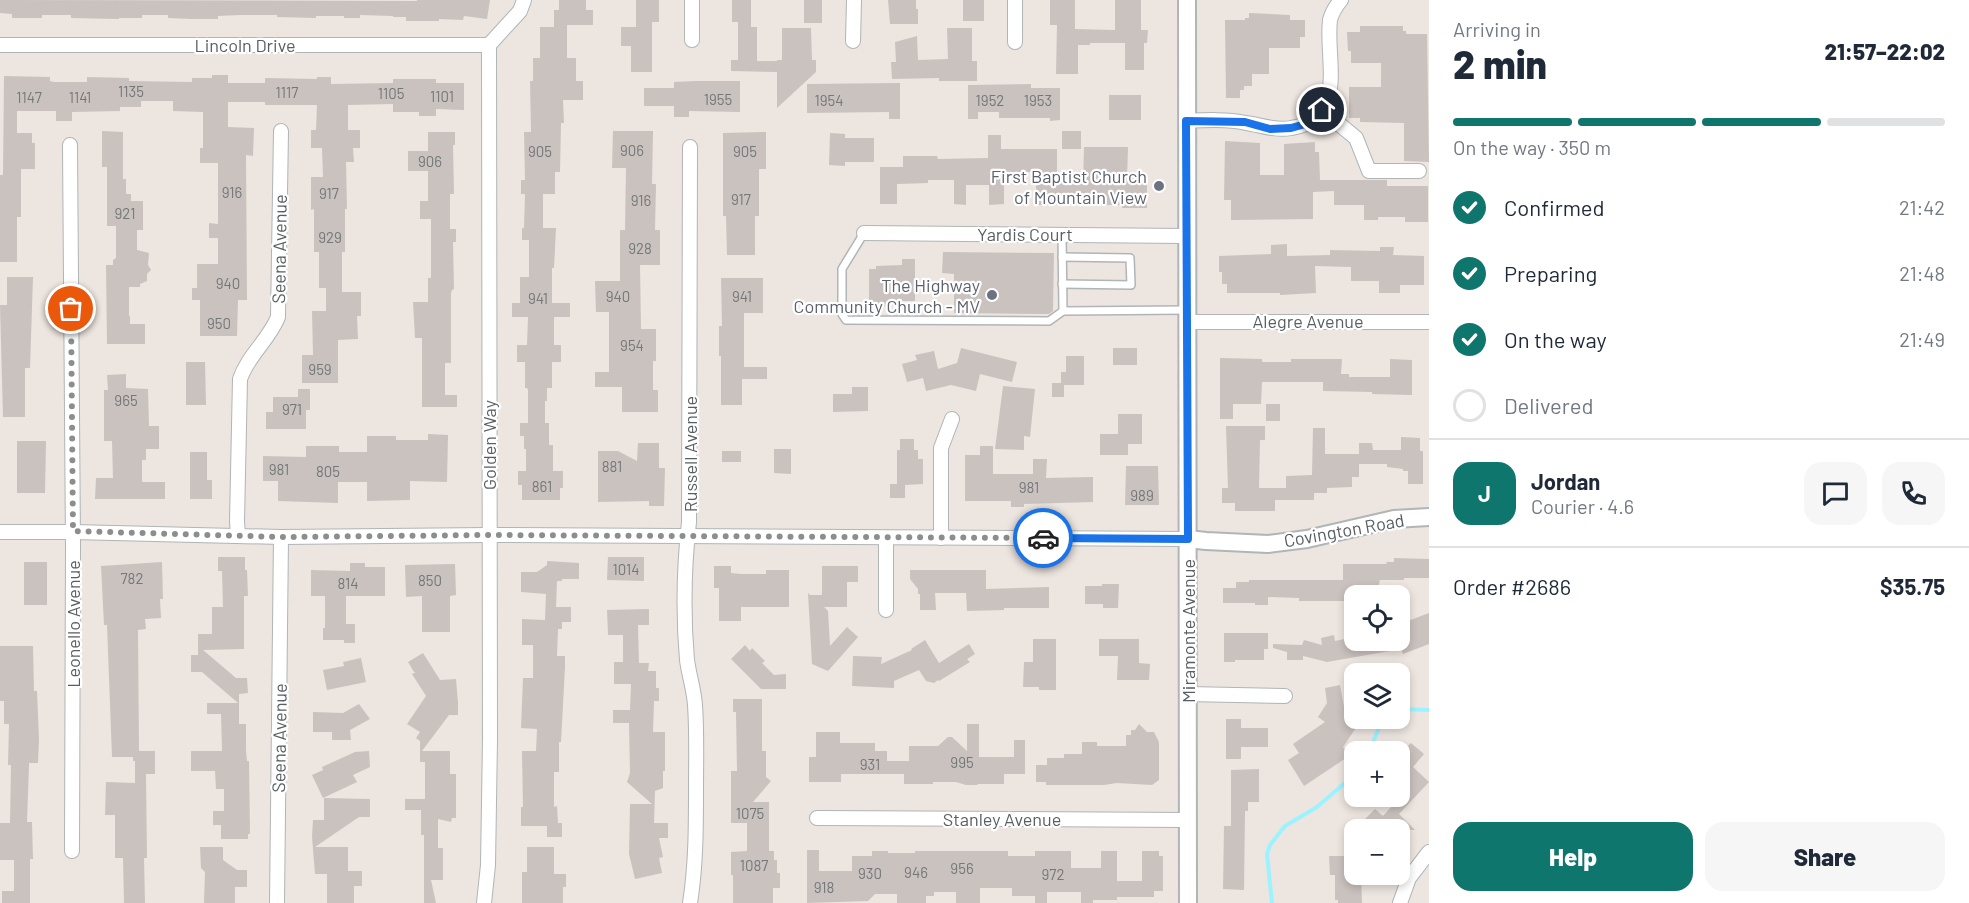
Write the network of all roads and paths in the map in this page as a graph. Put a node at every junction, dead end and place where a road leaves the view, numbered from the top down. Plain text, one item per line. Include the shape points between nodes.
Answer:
1 (524, 0) edge
2 (692, 0) edge
3 (854, 0) edge
4 (1015, 0) edge
5 (1187, 0) edge
6 (1341, 0) edge
7 (692, 40) dead end
8 (854, 41) dead end
9 (1015, 42) dead end
10 (0, 45) edge
11 (489, 45) junction
12 (1322, 110) junction
13 (1186, 121) junction
14 (281, 131) dead end
15 (70, 145) dead end
16 (690, 147) dead end
17 (1419, 171) dead end
18 (864, 233) joint
19 (1062, 235) junction
20 (1186, 236) junction
21 (1062, 257) junction
22 (1062, 284) junction
23 (1063, 311) junction
24 (1187, 316) junction
25 (1429, 322) edge
26 (952, 419) dead end
27 (1429, 517) edge
28 (73, 531) junction
29 (0, 532) edge
30 (489, 535) junction
31 (238, 536) junction
32 (688, 536) junction
33 (281, 537) junction
34 (886, 538) junction
35 (940, 538) junction
36 (1188, 539) junction
37 (886, 610) dead end
38 (1187, 694) junction
39 (1285, 696) dead end
40 (817, 818) dead end
41 (1188, 820) junction
42 (72, 851) dead end
43 (1429, 852) edge
44 (278, 903) edge
45 (484, 903) edge
46 (690, 903) edge
47 (1188, 903) edge
48 (1400, 903) edge

1 - 11 street via 520,11
2 - 7 street
3 - 8 street
4 - 9 street
5 - 13 street, Miramonte Avenue
6 - 12 street via 1330,19 1331,87
10 - 11 street, Lincoln Drive
11 - 30 street, Golden Way
12 - 13 street via 1309,123 1291,128
12 - 17 street via 1356,138 1369,171
13 - 20 street, Miramonte Avenue
14 - 31 street, Seena Avenue via 278,317 240,378
15 - 28 street, Leonello Avenue
16 - 32 street, Russell Avenue
18 - 19 street, Yardis Court
18 - 23 lane via 842,269 842,314 846,320 1049,321
19 - 20 street, Yardis Court
19 - 21 lane
20 - 24 street, Miramonte Avenue
21 - 22 lane
21 - 22 lane via 1130,258 1131,285
22 - 23 lane
23 - 24 lane
24 - 25 street, Alegre Avenue
24 - 36 street, Miramonte Avenue
26 - 35 street via 941,448
27 - 36 street, Covington Road via 1394,519 1268,544
28 - 29 street, Covington Road
28 - 31 street, Covington Road
28 - 42 street, Leonello Avenue
30 - 32 street, Covington Road
30 - 33 street, Covington Road
30 - 45 street, Golden Way via 490,739
31 - 33 street, Covington Road
32 - 34 street, Covington Road
32 - 46 street, Russell Avenue via 685,635 696,731 696,840
33 - 44 street, Seena Avenue
34 - 35 street, Covington Road
34 - 37 street
35 - 36 street, Covington Road
36 - 38 street, Miramonte Avenue
38 - 39 street
38 - 41 street, Miramonte Avenue
40 - 41 street, Stanley Avenue
41 - 47 street, Miramonte Avenue
43 - 48 street via 1409,879

